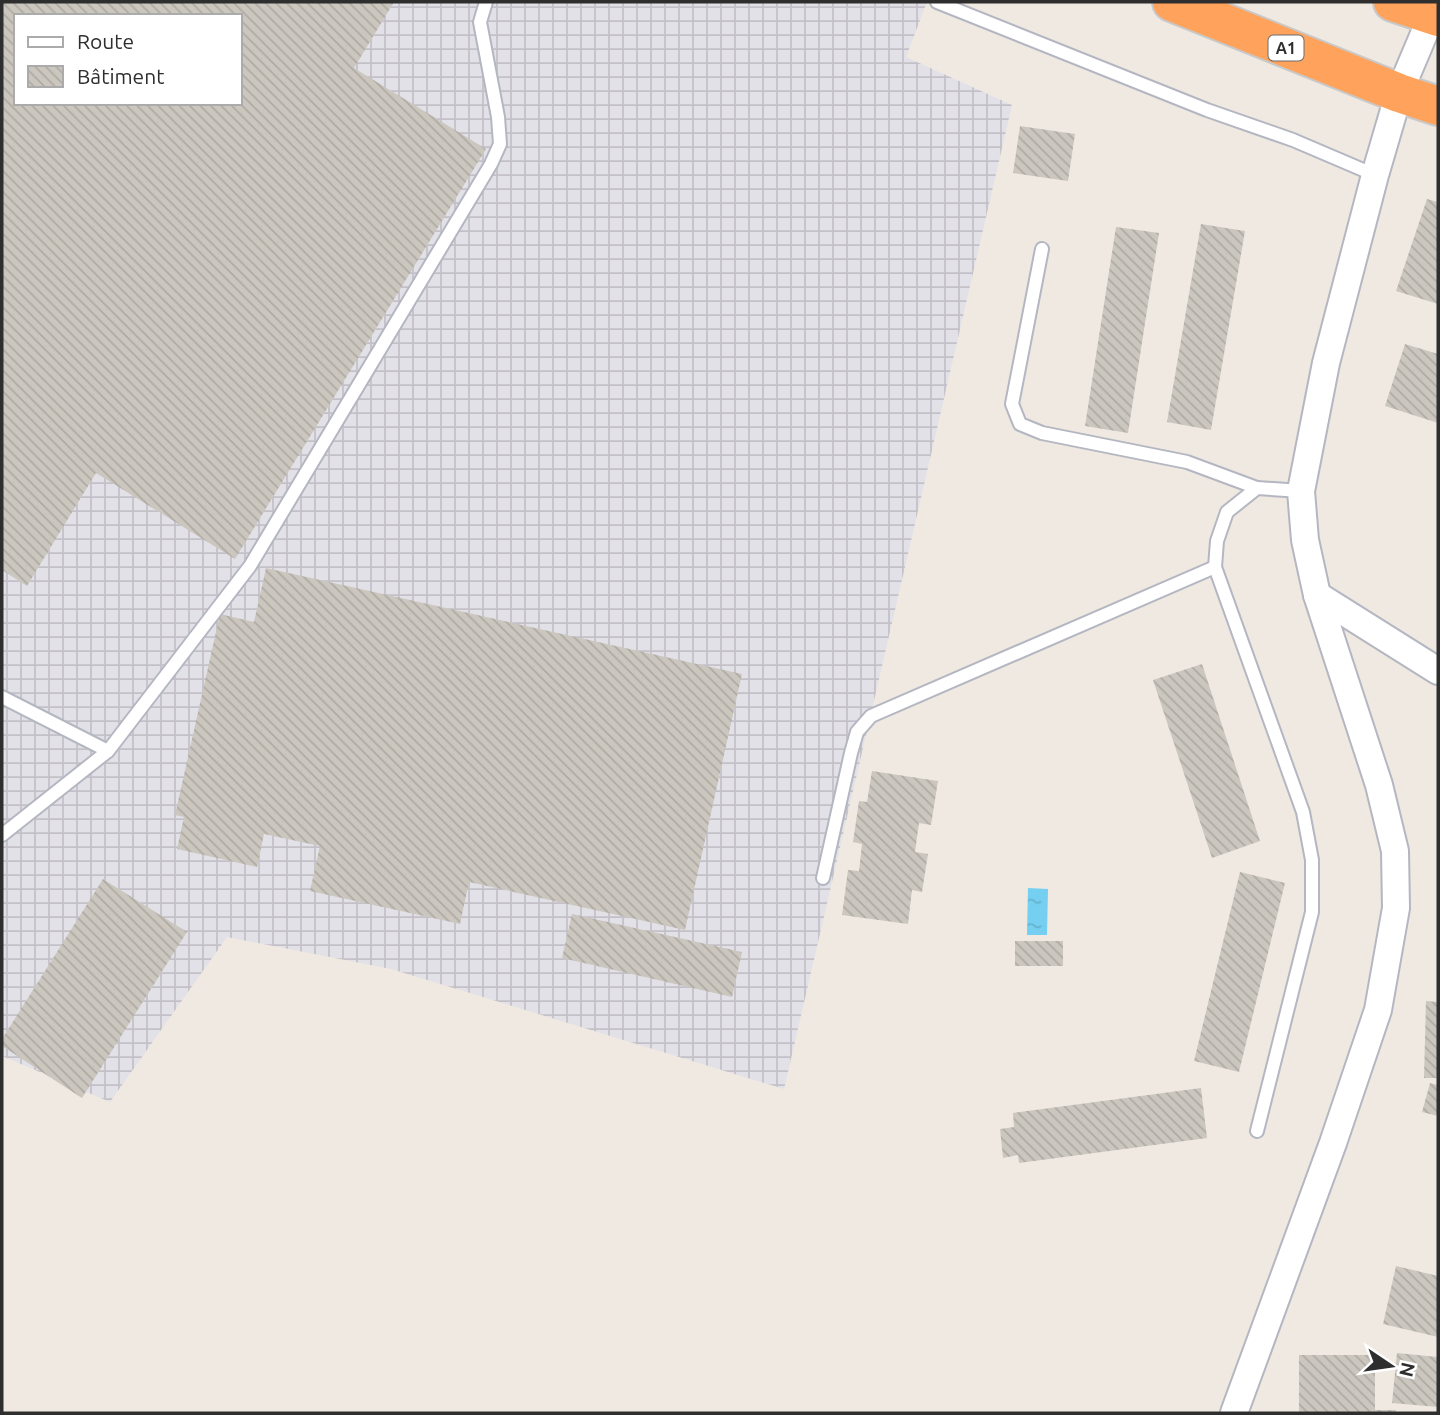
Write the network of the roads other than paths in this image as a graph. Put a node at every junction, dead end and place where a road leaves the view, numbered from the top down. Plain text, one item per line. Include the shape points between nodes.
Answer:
1 (486, 2) edge
2 (937, 2) edge
3 (1172, 2) edge
4 (1393, 2) edge
5 (1436, 14) edge
6 (1399, 93) junction
7 (1438, 106) edge
8 (1375, 175) junction
9 (1042, 250) dead end
10 (1256, 488) junction
11 (1301, 491) junction
12 (1215, 567) junction
13 (1317, 594) junction
14 (1438, 671) edge
15 (2, 697) edge
16 (108, 751) junction
17 (2, 835) edge
18 (823, 878) dead end
19 (1257, 1131) dead end
20 (1234, 1413) edge

1 - 16 lane via 480,22 500,144 491,164 250,566
2 - 8 lane
3 - 6 highway, A1
4 - 5 highway
5 - 6 street
6 - 7 highway, A1
6 - 8 street
8 - 11 street via 1326,363
9 - 10 lane via 1012,404 1020,424 1042,433 1187,461
10 - 11 lane
10 - 12 lane via 1227,512 1217,541
11 - 13 street via 1305,540
12 - 18 lane via 871,716 858,732 851,753
12 - 19 lane via 1303,812 1312,860 1312,912
13 - 14 street
13 - 20 street via 1382,799 1395,851 1396,908 1378,1010
15 - 16 lane
16 - 17 lane

